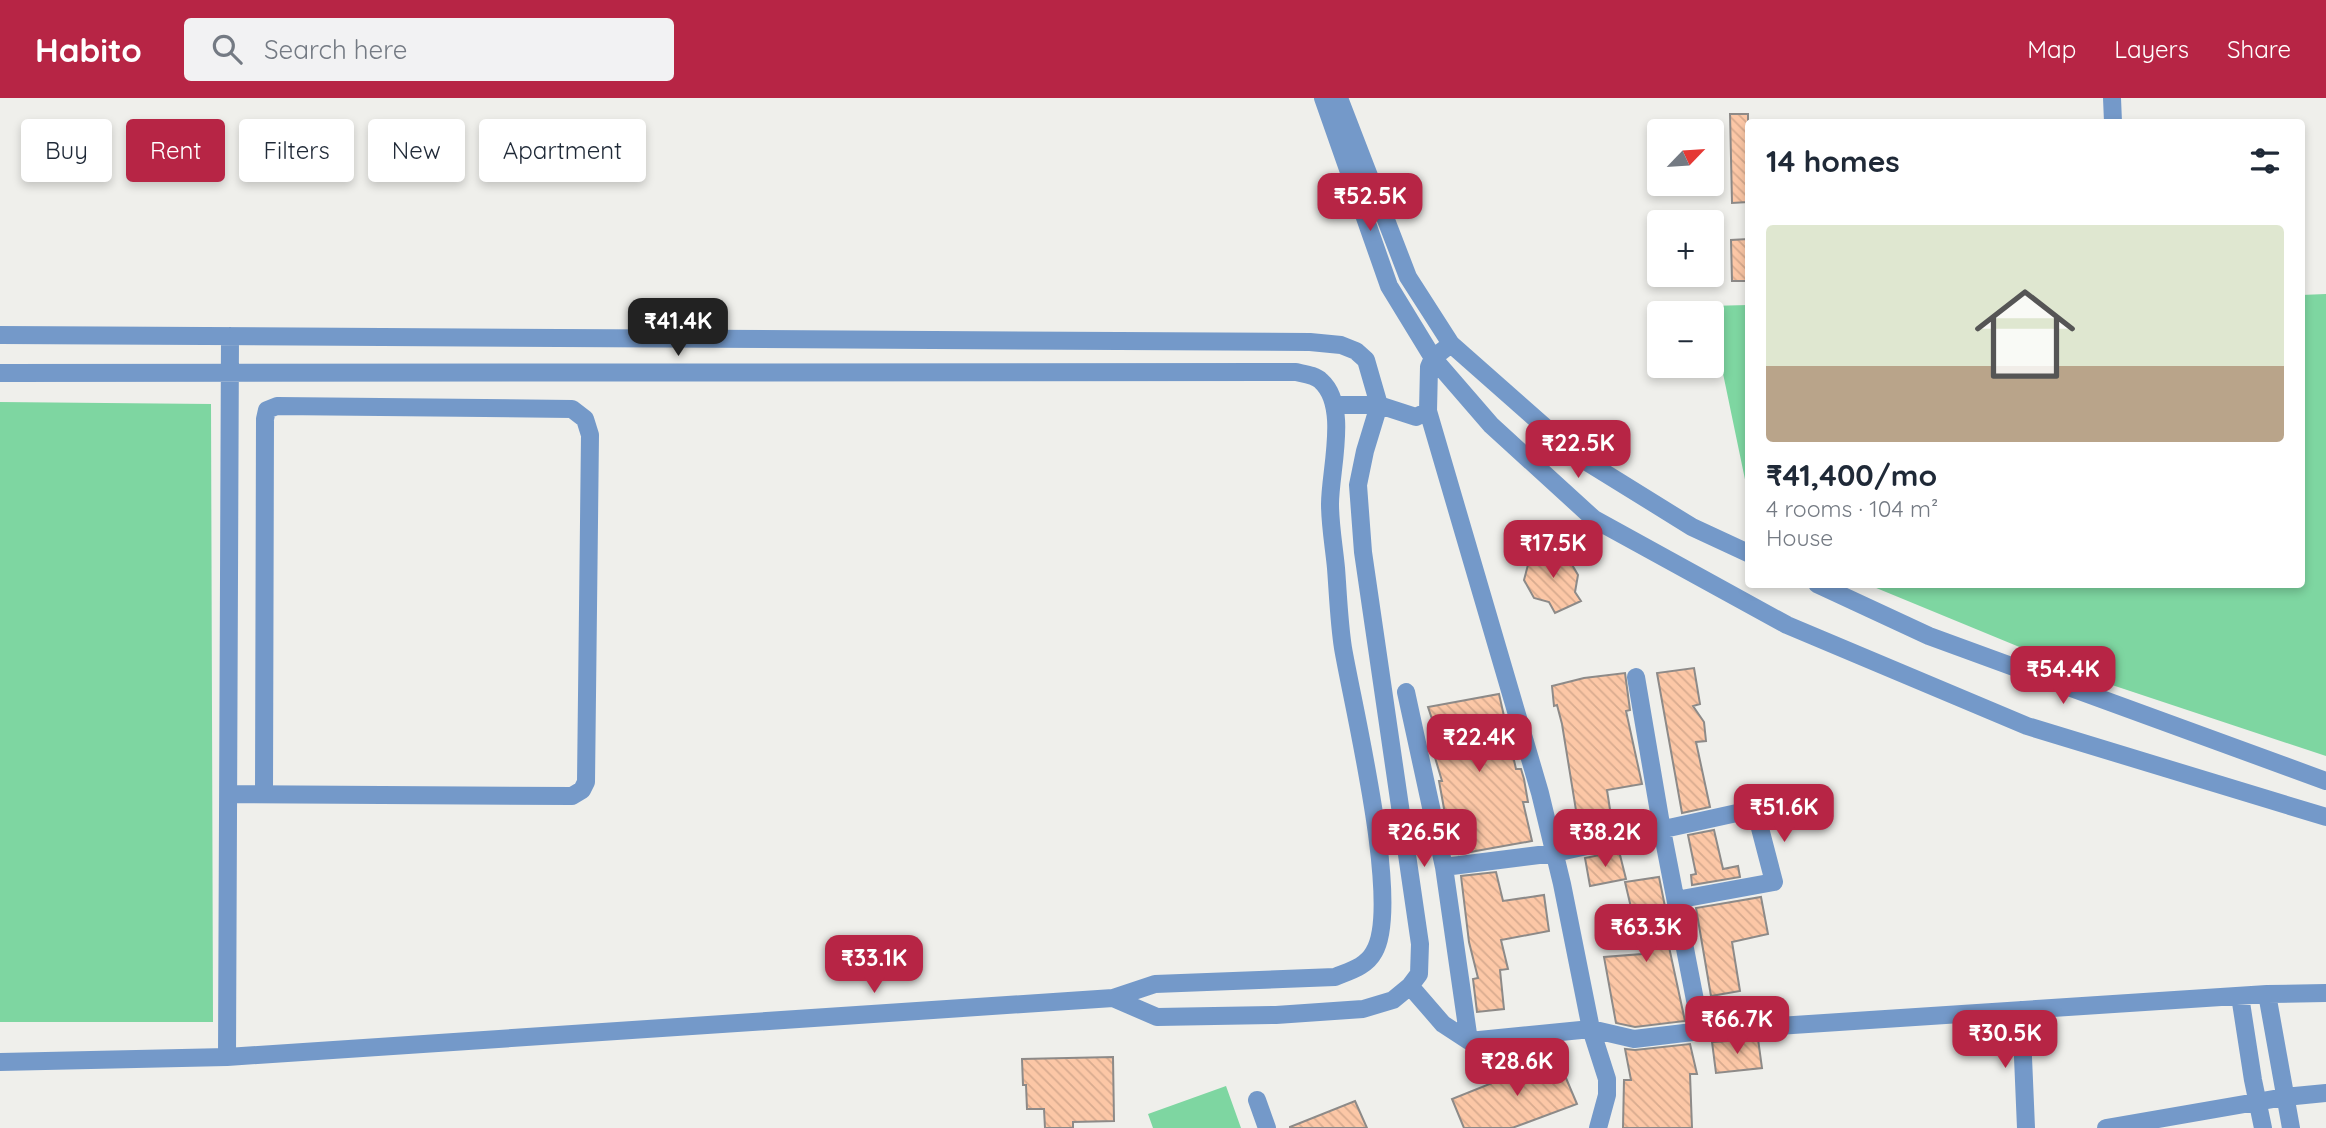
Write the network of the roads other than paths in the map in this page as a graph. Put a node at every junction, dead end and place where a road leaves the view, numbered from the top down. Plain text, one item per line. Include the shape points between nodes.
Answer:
1 (1323, 98) edge
2 (1339, 98) edge
3 (2112, 98) edge
4 (2113, 119) edge
5 (0, 335) edge
6 (230, 336) junction
7 (1451, 344) junction
8 (1433, 358) junction
9 (0, 373) edge
10 (232, 374) junction
11 (1335, 404) junction
12 (1379, 405) junction
13 (1428, 411) junction
14 (1745, 552) edge
15 (1826, 588) edge
16 (1636, 677) dead end
17 (1406, 692) dead end
18 (2326, 781) edge
19 (264, 793) junction
20 (229, 794) junction
21 (2326, 817) edge
22 (1662, 830) junction
23 (1555, 853) junction
24 (1444, 867) junction
25 (1676, 900) junction
26 (1410, 986) junction
27 (2326, 992) edge
28 (2267, 994) junction
29 (2240, 996) junction
30 (1113, 998) junction
31 (2021, 1010) junction
32 (1591, 1029) junction
33 (1701, 1031) junction
34 (1469, 1041) junction
35 (227, 1057) junction
36 (0, 1062) edge
37 (2326, 1093) edge
38 (2285, 1097) junction
39 (1257, 1100) dead end
40 (2258, 1103) junction
41 (1267, 1128) edge
42 (1598, 1128) edge
43 (2026, 1128) edge
44 (2106, 1128) edge
45 (2263, 1128) edge
46 (2291, 1128) edge

1 - 8 street via 1388,286
2 - 7 street via 1408,277
3 - 4 street
5 - 6 street
6 - 10 street
6 - 12 street via 1310,342 1341,345 1366,360
7 - 8 street
7 - 14 street via 1579,457 1692,527
8 - 13 street
8 - 21 street via 1491,425 1594,519 1787,625 2027,726
9 - 10 street
10 - 11 street via 1296,372 1319,378
10 - 20 street
11 - 12 street
11 - 30 street via 1330,504 1343,645 1383,892 1382,928 1374,952 1361,967 1335,977 1155,984
12 - 13 street via 1416,417
12 - 26 street via 1358,485 1363,552 1420,944 1419,974
13 - 23 street
15 - 18 street via 1929,636
16 - 22 street
17 - 24 street
19 - 19 street via 572,796 582,790 586,782 590,435 585,419 572,409 277,406 267,410
19 - 20 street
20 - 35 street
22 - 23 street
22 - 25 street
22 - 25 street via 1755,809 1774,882
23 - 24 street
23 - 32 street
24 - 34 street
25 - 33 street
26 - 30 street via 1393,1000 1363,1009 1276,1015 1157,1017
26 - 34 street via 1443,1024
27 - 28 street
28 - 29 street
28 - 38 street
29 - 31 street
29 - 40 street
30 - 35 street
31 - 33 street
31 - 43 street
32 - 33 street via 1634,1039
32 - 34 street
32 - 42 street via 1606,1079 1607,1095
35 - 36 street
37 - 38 street
38 - 40 street
38 - 46 street
39 - 41 street
40 - 44 street
40 - 45 street

